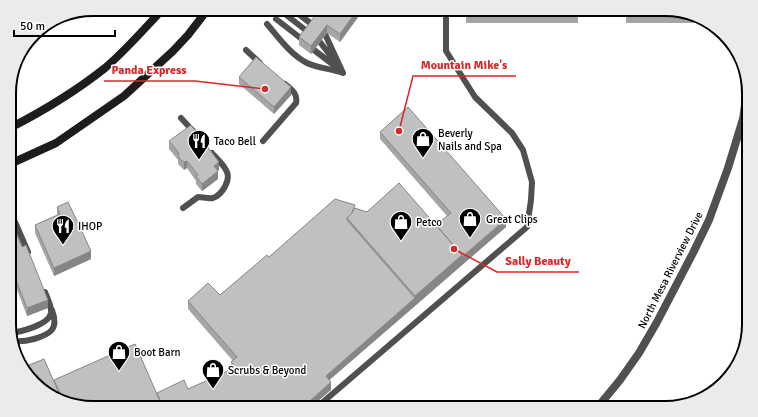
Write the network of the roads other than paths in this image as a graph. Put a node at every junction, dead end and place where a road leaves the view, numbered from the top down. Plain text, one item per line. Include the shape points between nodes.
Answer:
1 (156, 16) edge
2 (203, 16) edge
3 (288, 16) edge
4 (301, 16) edge
5 (446, 16) edge
6 (276, 19) dead end
7 (267, 24) dead end
8 (313, 25) edge
9 (308, 32) edge
10 (326, 34) edge
11 (303, 40) edge
12 (320, 42) edge
13 (246, 50) dead end
14 (314, 50) edge
15 (268, 69) edge
16 (343, 72) junction
17 (279, 78) edge
18 (182, 118) dead end
19 (742, 122) edge
20 (16, 125) edge
21 (197, 136) edge
22 (263, 141) dead end
23 (207, 147) edge
24 (16, 161) edge
25 (183, 208) dead end
26 (16, 224) edge
27 (30, 257) edge
28 (42, 286) edge
29 (51, 307) junction
30 (17, 332) edge
31 (18, 341) edge
32 (324, 401) edge
33 (603, 401) edge

1 - 20 main road via 105,67 75,89
2 - 24 main road via 173,51 124,96 56,143
3 - 9 lane
4 - 8 lane
5 - 32 lane via 446,51 475,97 512,133 523,150 532,182 527,227
6 - 11 lane
7 - 16 lane via 285,46 306,62
10 - 16 lane
12 - 16 lane
13 - 15 lane
14 - 16 lane
17 - 22 lane via 295,92 296,103
18 - 21 lane
19 - 33 street, North Mesa Riverview Drive via 728,168 693,254 639,353
23 - 25 lane via 227,171 228,180 217,195 212,198 198,197
26 - 27 lane
28 - 29 lane
29 - 30 lane via 48,320
29 - 31 lane via 55,317 54,327 50,333 27,341

